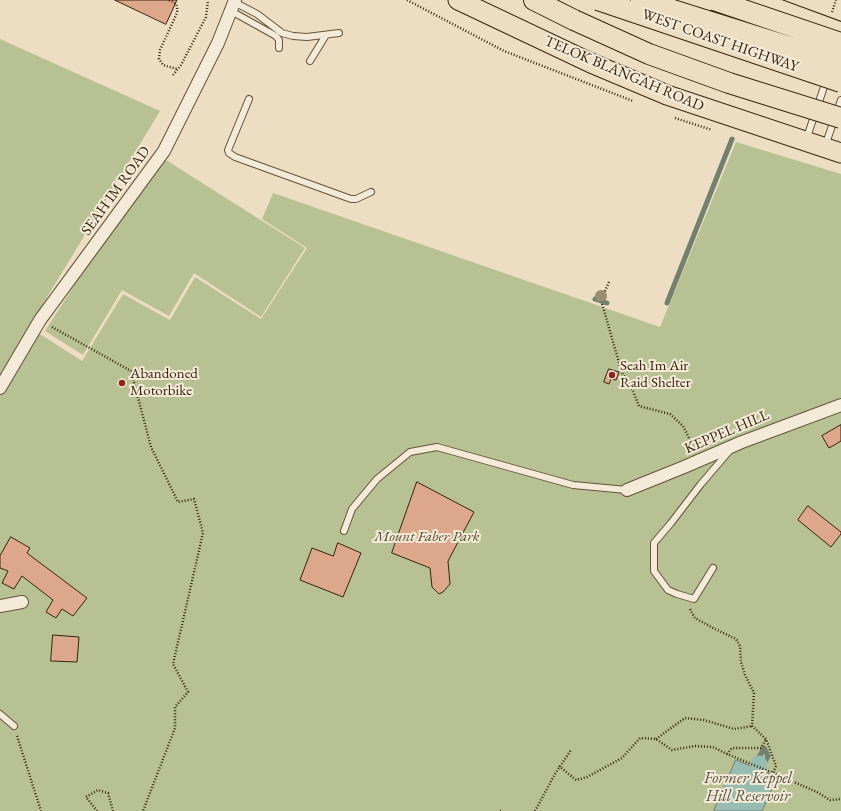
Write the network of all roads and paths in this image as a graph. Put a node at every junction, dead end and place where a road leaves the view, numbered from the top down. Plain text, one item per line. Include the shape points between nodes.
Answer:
1 (169, 0) edge
2 (208, 0) edge
3 (458, 0) edge
4 (534, 0) edge
5 (598, 0) edge
6 (641, 0) edge
7 (714, 0) edge
8 (754, 0) edge
9 (233, 4) edge
10 (841, 32) edge
11 (339, 33) dead end
12 (326, 35) junction
13 (841, 37) edge
14 (841, 43) edge
15 (278, 48) dead end
16 (310, 61) dead end
17 (177, 69) junction
18 (835, 71) edge
19 (173, 75) dead end
20 (249, 100) dead end
21 (841, 100) edge
22 (841, 118) edge
23 (805, 142) junction
24 (833, 150) edge
25 (371, 192) dead end
26 (609, 282) dead end
27 (40, 320) junction
28 (0, 388) edge
29 (841, 405) edge
30 (735, 445) junction
31 (694, 463) junction
32 (627, 490) joint
33 (344, 531) dead end
34 (714, 568) dead end
35 (682, 596) junction
36 (22, 602) dead end
37 (0, 606) edge
38 (0, 714) edge
39 (14, 726) joint
40 (752, 726) junction
41 (656, 739) junction
42 (766, 739) junction
43 (571, 750) dead end
44 (727, 754) junction
45 (560, 766) junction
46 (773, 772) junction
47 (772, 777) dead end
48 (778, 780) dead end
49 (841, 799) edge
50 (41, 811) edge
51 (97, 811) edge
52 (113, 811) edge
53 (143, 811) edge
54 (535, 811) edge

1 - 17 path via 176,3 177,13 160,50 159,59 163,65
2 - 17 path via 206,17
3 - 23 main road, TELOK BLANGAH ROAD via 591,63 667,95
4 - 22 highway, bridge via 648,54 729,83
5 - 18 highway, WEST COAST HIGHWAY, bridge
6 - 18 highway, bridge
7 - 14 highway, bridge
8 - 10 main road
9 - 12 lane via 293,36
9 - 15 lane via 276,36 279,40
9 - 27 street, SEAH IM ROAD via 218,43 164,151
11 - 12 lane
12 - 16 lane
13 - 18 lane
17 - 19 path
18 - 23 lane
20 - 25 lane via 229,153 351,199
21 - 24 lane
23 - 24 main road, TELOK BLANGAH ROAD
26 - 31 path via 601,300 622,373 630,384 639,406 670,414 683,426 689,438
27 - 28 street, SEAH IM ROAD
27 - 53 path via 131,371 151,447 178,502 194,499 203,533 173,664 188,692 175,707 175,728
29 - 30 street, KEPPEL HILL
30 - 31 street, KEPPEL HILL
30 - 35 lane via 654,543 654,571 668,590
31 - 32 street, KEPPEL HILL
32 - 33 lane via 573,485 437,447 410,452 377,479 352,509
34 - 35 lane via 694,599
35 - 40 path via 695,618 736,639 740,646 741,662 754,693
36 - 37 street
38 - 39 lane
39 - 50 path
40 - 41 path via 734,728 685,718
40 - 42 path
41 - 44 path via 672,750 695,746 713,747
41 - 45 path via 640,738 622,758 587,777 576,780
42 - 44 path via 761,748 732,748
42 - 46 path via 776,766
43 - 45 path
44 - 46 path
45 - 54 path
46 - 49 path via 830,800
47 - 48 path
51 - 52 path via 86,797 98,790 108,793

